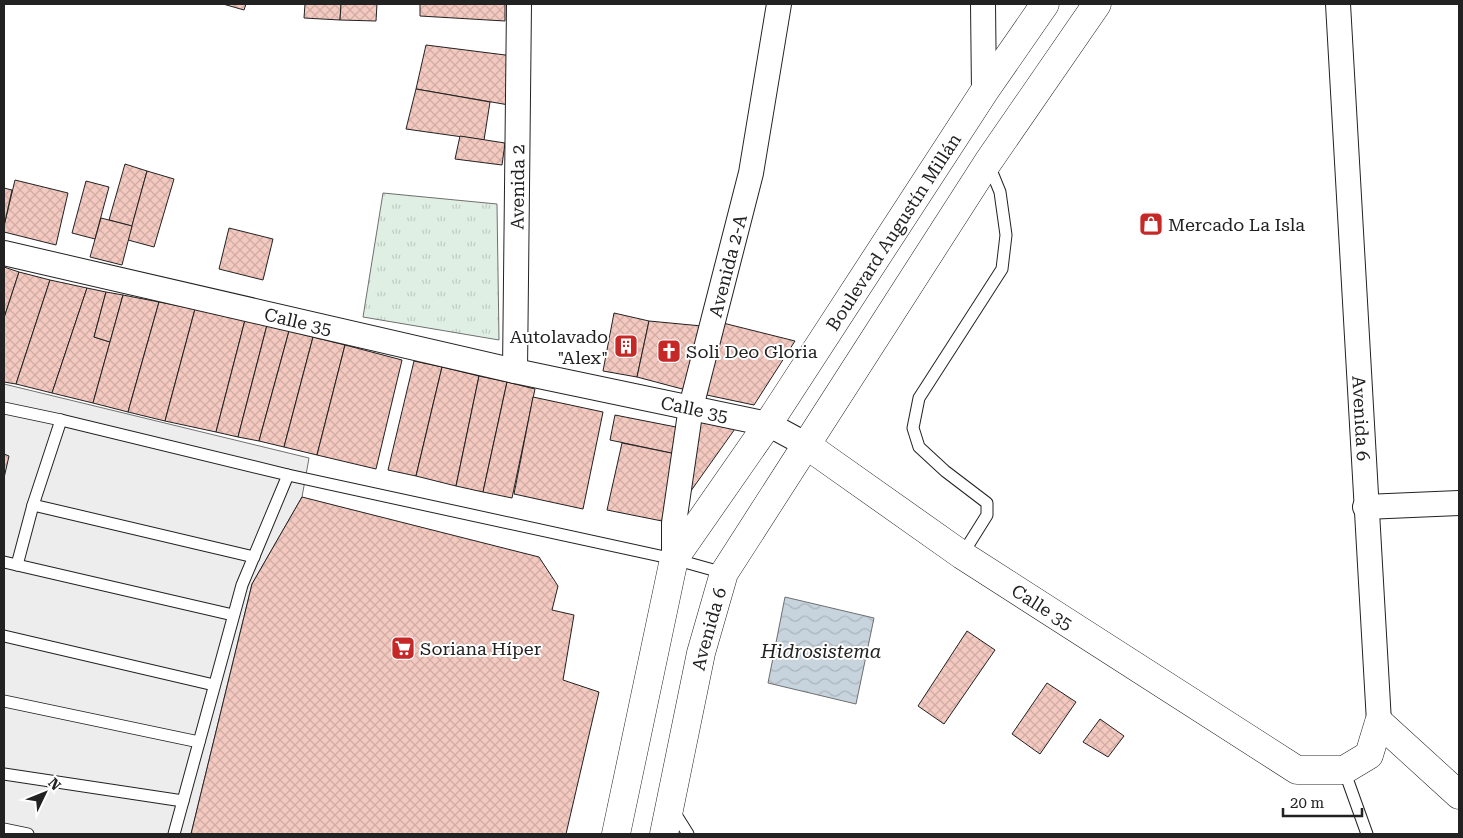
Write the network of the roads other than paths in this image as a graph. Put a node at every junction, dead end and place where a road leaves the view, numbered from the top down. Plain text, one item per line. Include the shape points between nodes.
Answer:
1 (519, 4) edge
2 (779, 4) edge
3 (983, 4) edge
4 (1045, 4) edge
5 (1097, 4) edge
6 (1338, 4) edge
7 (984, 92) junction
8 (988, 162) junction
9 (4, 252) edge
10 (515, 371) junction
11 (692, 406) junction
12 (4, 408) edge
13 (61, 420) junction
14 (768, 424) junction
15 (805, 444) junction
16 (288, 474) junction
17 (1459, 503) edge
18 (33, 505) junction
19 (1365, 507) junction
20 (962, 554) junction
21 (254, 556) junction
22 (674, 559) junction
23 (4, 562) edge
24 (17, 565) junction
25 (724, 573) junction
26 (233, 615) junction
27 (4, 636) edge
28 (214, 685) junction
29 (4, 701) edge
30 (1379, 722) junction
31 (199, 742) junction
32 (1344, 770) junction
33 (4, 774) edge
34 (1459, 795) edge
35 (182, 801) junction
36 (670, 805) junction
37 (4, 829) edge
38 (28, 834) edge
39 (174, 834) edge
40 (616, 834) edge
41 (664, 834) edge
42 (688, 834) edge
43 (1367, 834) edge

1 - 10 street, Avenida 2
2 - 11 street, Avenida 2-A via 751,173
3 - 7 street
4 - 7 street, Boulevard Augustín Millán
5 - 8 street
6 - 19 street, Avenida 6
7 - 14 street, Boulevard Augustín Millán
8 - 15 street
8 - 20 lane via 1000,192 1005,227 1002,269 919,398 913,428 919,447 987,503 987,515
9 - 10 street, Calle 35
10 - 11 street, Calle 35
11 - 14 street, Calle 35
11 - 22 street, Avenida 2-A via 674,523
12 - 13 lane
13 - 16 lane
13 - 18 lane
14 - 15 street, Calle 35
14 - 22 street, Boulevard Augustín Millán
15 - 20 street, Calle 35
15 - 25 street, Avenida 6
16 - 21 lane
16 - 22 lane
17 - 19 street
18 - 21 lane
18 - 24 lane
19 - 30 street, Avenida 6
20 - 32 street, Calle 35 via 1297,770
21 - 26 lane
22 - 25 lane
22 - 40 street
23 - 24 lane
24 - 26 lane
25 - 36 street, Avenida 6 via 701,653
26 - 28 lane
27 - 28 lane
28 - 31 lane
29 - 31 lane
30 - 32 street, Avenida 6 via 1369,755
30 - 34 street
31 - 35 lane
32 - 43 lane
33 - 35 lane
35 - 39 lane
36 - 41 street, Avenida 6
36 - 42 lane
37 - 38 lane

